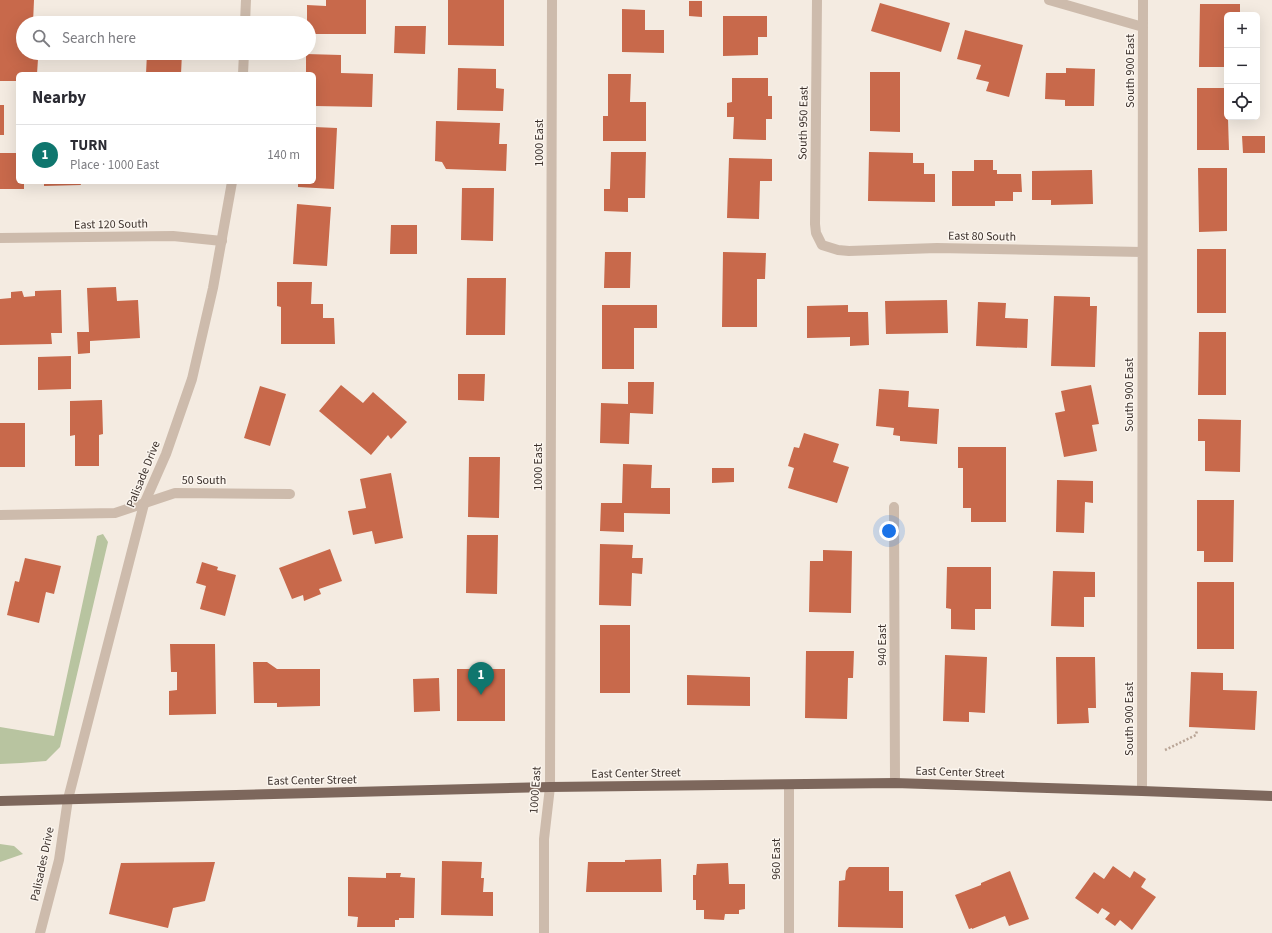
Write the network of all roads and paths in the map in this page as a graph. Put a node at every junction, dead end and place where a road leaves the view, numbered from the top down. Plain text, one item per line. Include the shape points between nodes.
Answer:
1 (246, 0) edge
2 (552, 0) edge
3 (817, 0) edge
4 (1048, 0) edge
5 (1143, 0) edge
6 (245, 16) edge
7 (1143, 27) junction
8 (244, 60) edge
9 (243, 72) edge
10 (232, 184) edge
11 (0, 238) edge
12 (222, 241) junction
13 (822, 245) joint
14 (1142, 252) junction
15 (290, 494) dead end
16 (144, 504) junction
17 (894, 507) dead end
18 (0, 515) edge
19 (1197, 730) dead end
20 (1165, 750) dead end
21 (896, 783) junction
22 (789, 785) junction
23 (550, 787) junction
24 (1142, 791) junction
25 (1272, 796) edge
26 (68, 799) junction
27 (0, 801) edge
28 (40, 933) edge
29 (544, 933) edge
30 (789, 933) edge

1 - 6 street
2 - 23 street, 1000 East
3 - 13 street, South 950 East via 815,224
4 - 7 street
5 - 7 street, South 900 East
7 - 14 street, South 900 East
8 - 9 street
10 - 12 street, Palisade Drive
11 - 12 street, East 120 South via 173,236
12 - 16 street, Palisade Drive via 189,390 166,454
13 - 14 street, East 80 South via 849,251 937,248
14 - 24 street, South 900 East
15 - 16 street, 50 South via 175,493
16 - 18 street, 50 South via 115,513
16 - 26 street, Palisade Drive
17 - 21 street, 940 East
19 - 20 path via 1196,735
21 - 22 main road, East Center Street
21 - 24 main road, East Center Street
22 - 23 main road, East Center Street
22 - 30 street, 960 East
23 - 26 main road, East Center Street
23 - 29 street, 1000 East via 544,839
24 - 25 main road, East Center Street
26 - 27 main road, East Center Street
26 - 28 street, Palisades Drive via 59,860

